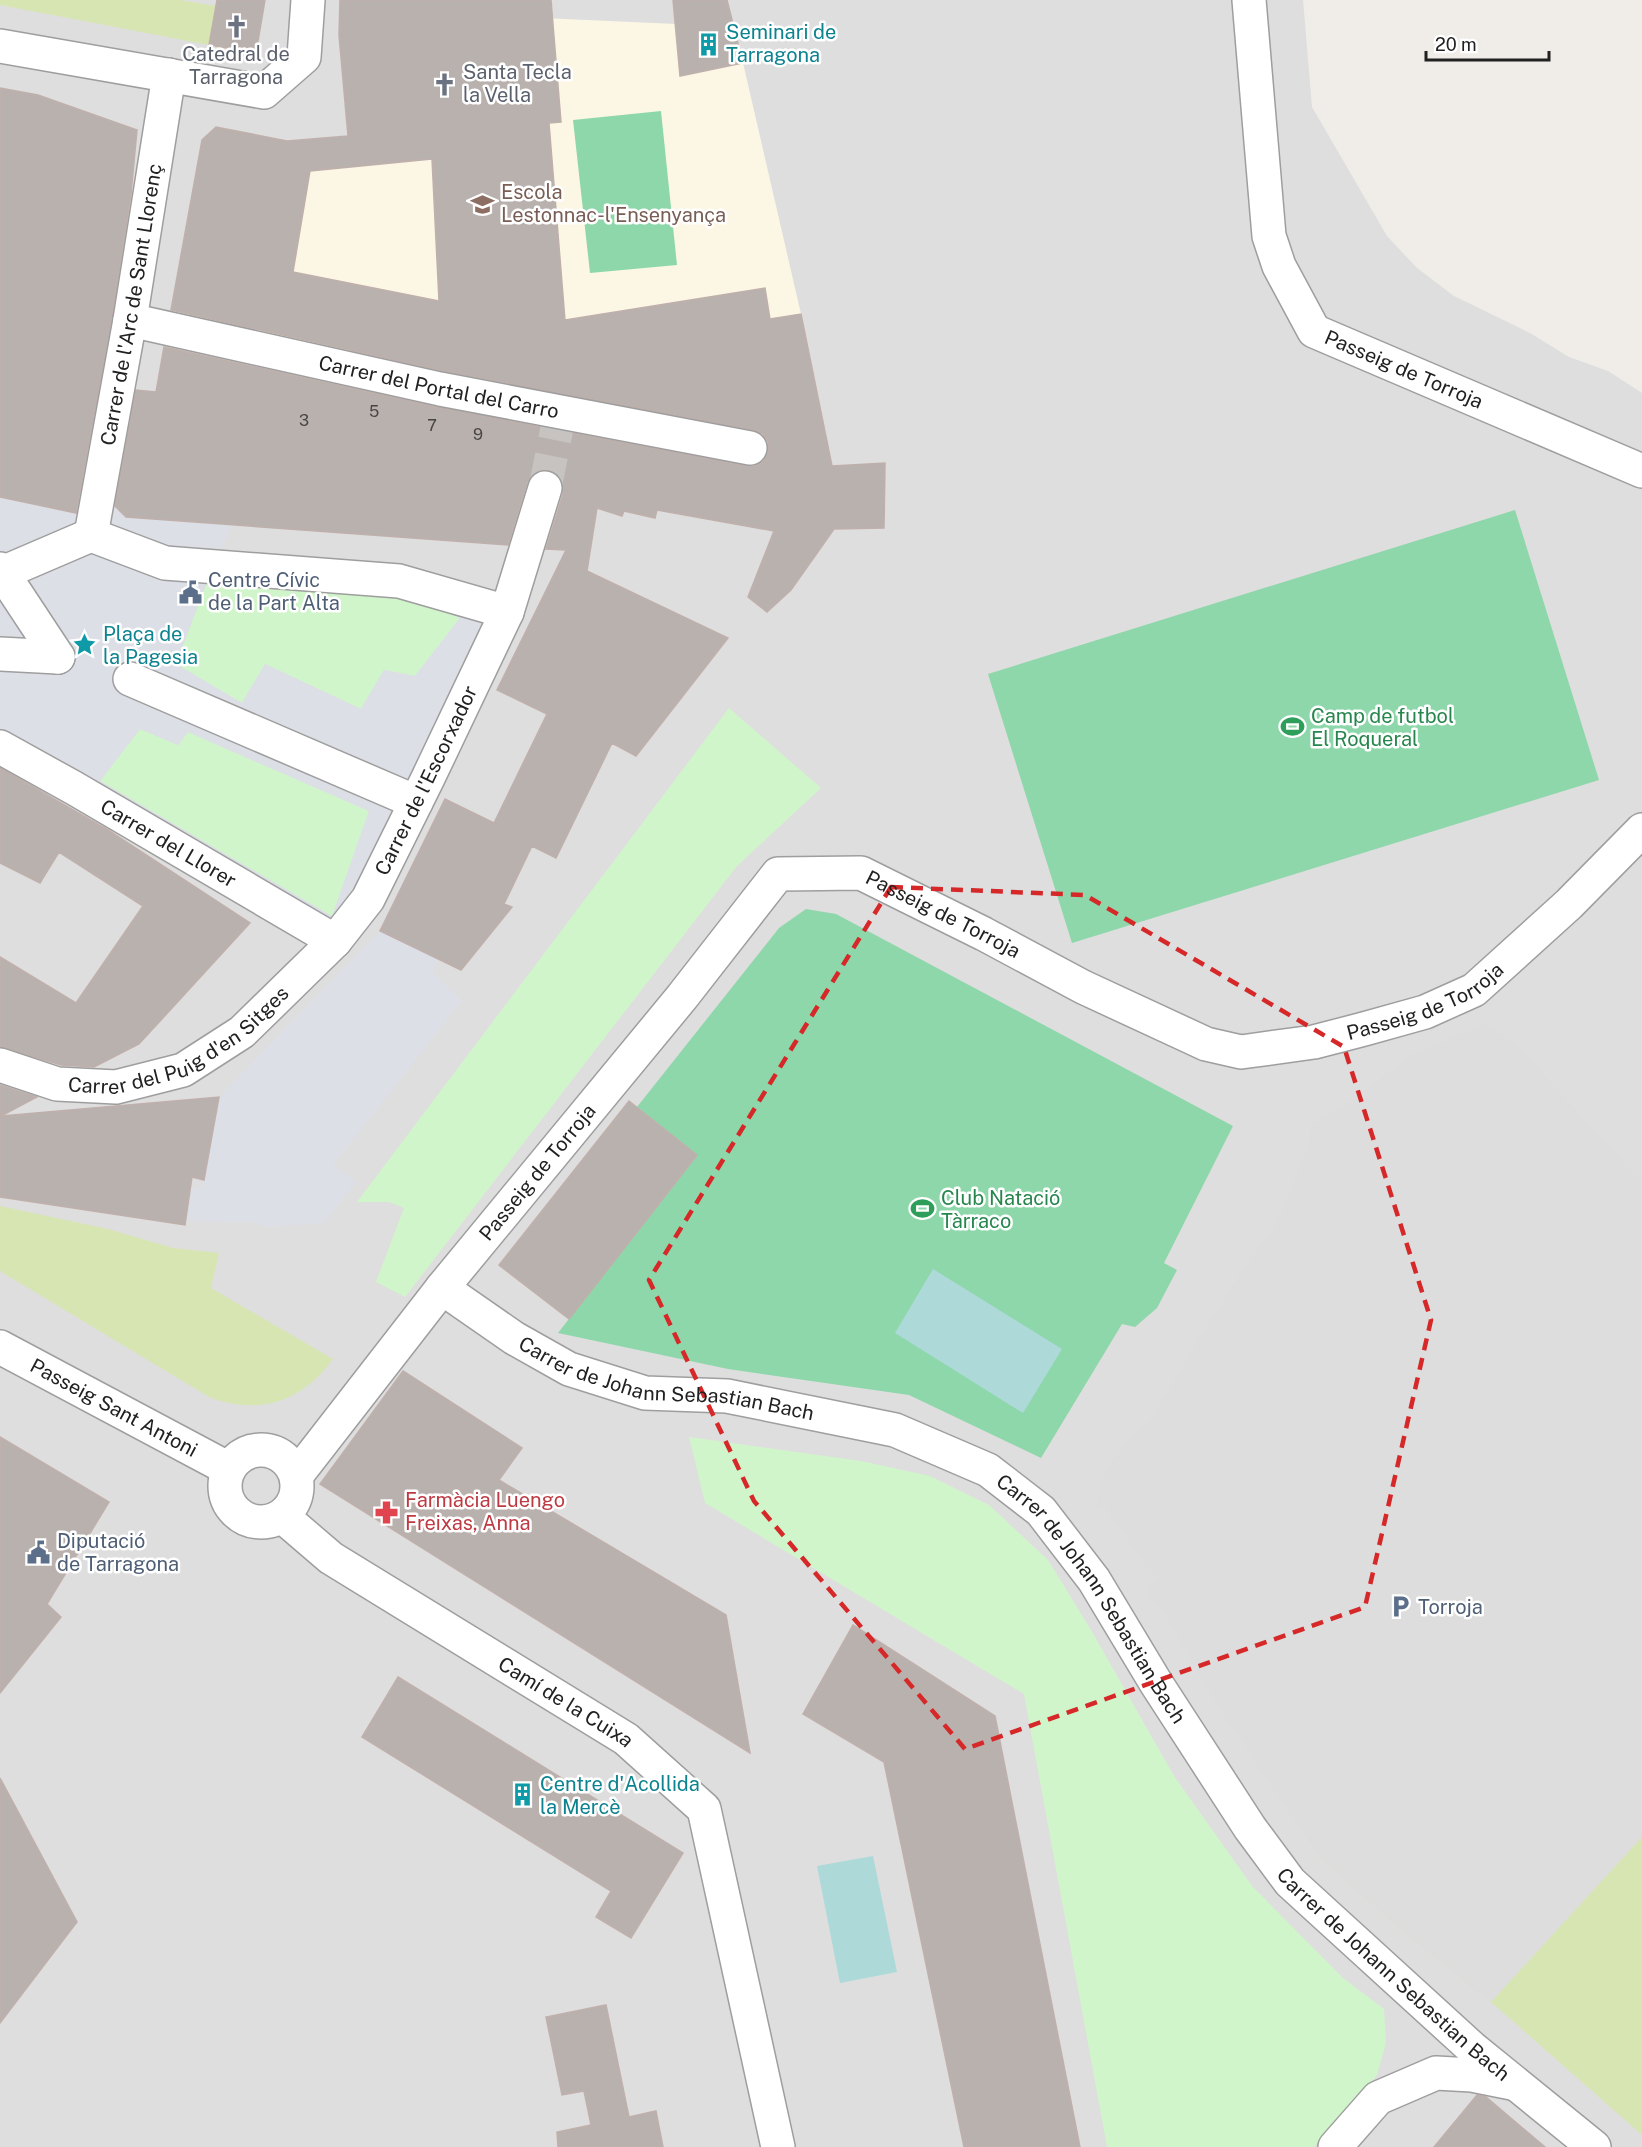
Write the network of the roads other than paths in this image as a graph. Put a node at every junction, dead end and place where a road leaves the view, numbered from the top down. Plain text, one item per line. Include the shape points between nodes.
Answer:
1 (308, 0) edge
2 (1249, 0) edge
3 (0, 46) edge
4 (169, 75) junction
5 (130, 320) junction
6 (750, 447) dead end
7 (1642, 471) edge
8 (545, 488) tunnel mouth
9 (91, 535) junction
10 (1, 571) edge
11 (507, 612) junction
12 (0, 654) edge
13 (130, 680) dead end
14 (0, 747) edge
15 (417, 802) junction
16 (1642, 830) edge
17 (335, 941) junction
18 (0, 1065) edge
19 (442, 1288) junction
20 (0, 1347) edge
21 (229, 1469) junction
22 (296, 1476) junction
23 (282, 1516) junction
24 (1516, 2084) junction
25 (778, 2147) edge
26 (1335, 2147) edge
27 (1594, 2147) edge

1 - 4 street via 304,57 264,92
2 - 7 street, Passeig de Torroja via 1269,236 1279,266 1314,331
3 - 4 street
4 - 5 street, Carrer de l'Arc de Sant Llorenç
5 - 6 street, Carrer del Portal del Carro via 556,419
5 - 9 street, Carrer de l'Arc de Sant Llorenç
8 - 11 street, Carrer de l'Escorxador
9 - 10 street
9 - 11 street via 165,563 399,581
10 - 12 street via 58,657
11 - 15 street, Carrer de l'Escorxador
13 - 15 street
14 - 17 street, Carrer del Llorer
15 - 17 street, Carrer de l'Escorxador via 368,899
16 - 19 street, Passeig de Torroja via 1569,904 1474,990 1425,1012 1365,1029 1314,1042 1240,1052 1206,1044 1083,987 861,873 778,874
17 - 18 street, Carrer del Puig d'en Sitges via 242,1032 183,1070 116,1087 57,1083
19 - 22 street, Passeig de Torroja
19 - 24 street, Carrer de Johann Sebastian Bach via 569,1370 645,1393 728,1396 895,1430 988,1470 1041,1511 1094,1580 1244,1819 1290,1882
20 - 21 street, Passeig Sant Antoni
21 - 22 street via 243,1454 268,1450 282,1455
21 - 23 street via 224,1488 235,1511 254,1522
22 - 23 street via 295,1500
23 - 25 street, Camí de la Cuixa via 332,1558 626,1738 704,1809
24 - 26 street via 1436,2073 1378,2098
24 - 27 street, Carrer de Johann Sebastian Bach

